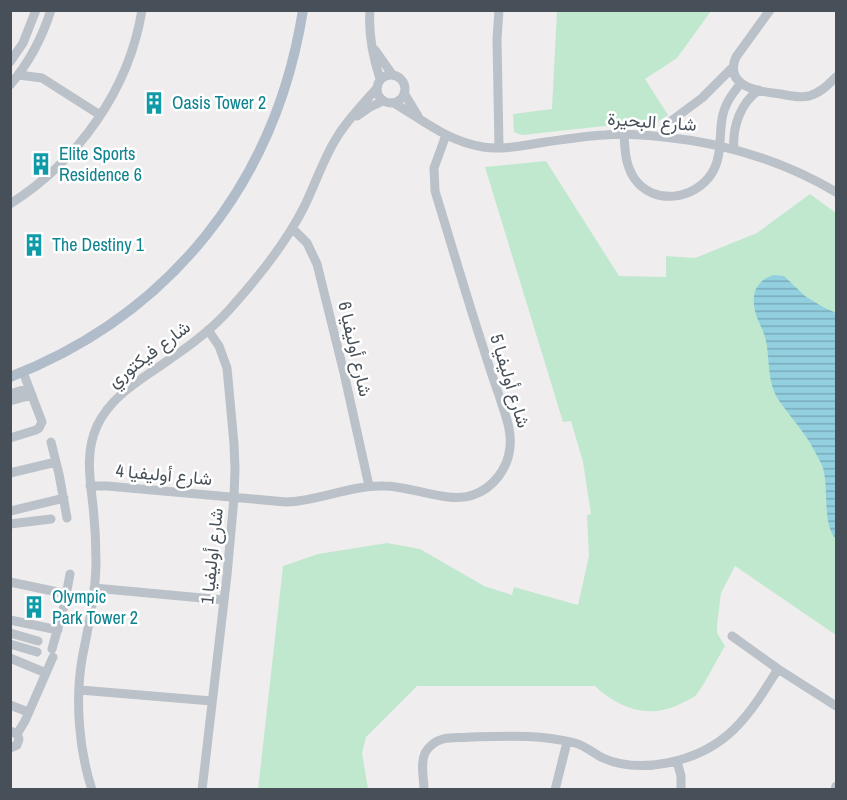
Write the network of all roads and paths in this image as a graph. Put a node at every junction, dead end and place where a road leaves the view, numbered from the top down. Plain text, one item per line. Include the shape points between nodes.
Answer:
1 (36, 10) edge
2 (51, 10) edge
3 (142, 10) edge
4 (303, 10) edge
5 (370, 10) edge
6 (498, 10) edge
7 (770, 10) edge
8 (372, 42) junction
9 (31, 56) junction
10 (10, 62) edge
11 (733, 67) junction
12 (392, 74) junction
13 (19, 75) junction
14 (837, 77) edge
15 (42, 78) junction
16 (741, 83) junction
17 (378, 84) junction
18 (10, 85) edge
19 (759, 90) junction
20 (404, 93) junction
21 (383, 101) junction
22 (394, 103) junction
23 (100, 115) junction
24 (671, 121) dead end
25 (426, 124) junction
26 (345, 125) junction
27 (624, 134) junction
28 (446, 135) junction
29 (720, 146) junction
30 (500, 148) junction
31 (734, 149) junction
32 (837, 192) edge
33 (10, 204) edge
34 (292, 228) junction
35 (208, 330) junction
36 (23, 372) junction
37 (10, 377) edge
38 (31, 391) junction
39 (10, 394) edge
40 (10, 401) edge
41 (10, 438) edge
42 (51, 442) dead end
43 (56, 462) junction
44 (10, 473) edge
45 (90, 486) junction
46 (369, 486) junction
47 (64, 498) junction
48 (234, 498) junction
49 (10, 511) edge
50 (67, 518) dead end
51 (51, 519) dead end
52 (10, 524) edge
53 (70, 574) dead end
54 (10, 582) edge
55 (94, 588) junction
56 (67, 594) junction
57 (224, 600) junction
58 (10, 620) edge
59 (58, 630) junction
60 (10, 633) edge
61 (732, 636) dead end
62 (38, 641) dead end
63 (10, 644) edge
64 (37, 652) dead end
65 (10, 658) edge
66 (778, 669) junction
67 (46, 673) junction
68 (80, 690) junction
69 (212, 701) junction
70 (10, 705) edge
71 (837, 706) edge
72 (28, 712) junction
73 (14, 733) edge
74 (567, 742) junction
75 (10, 748) edge
76 (677, 760) junction
77 (92, 789) edge
78 (202, 789) edge
79 (424, 789) edge
80 (555, 789) edge
81 (681, 789) edge

1 - 10 street via 23,43
2 - 9 street
3 - 23 street via 125,70
4 - 36 main road via 291,68 268,133 217,221 146,298 68,351
5 - 8 street
6 - 30 street
7 - 11 street
8 - 12 street
8 - 17 street
9 - 13 street
9 - 15 street
11 - 16 street
11 - 24 street via 702,98
12 - 17 street via 383,76
12 - 20 street via 404,83
13 - 15 street
13 - 18 street
14 - 19 street via 821,91 806,96
15 - 23 street
16 - 19 street
16 - 29 street via 723,112
17 - 21 street via 377,93
17 - 26 street, شارع فيكتوري
19 - 31 street via 745,103 734,130
20 - 22 street
20 - 25 street, شارع البحيرة
21 - 22 street
21 - 26 street, شارع فيكتوري
22 - 25 street, شارع البحيرة
23 - 33 street via 65,159
25 - 28 street, شارع البحيرة
26 - 34 street, شارع فيكتوري
27 - 29 street, شارع البحيرة
27 - 29 street via 631,172 642,188 659,196 678,196 705,182 716,164
27 - 30 street, شارع البحيرة
28 - 30 street, شارع البحيرة
28 - 46 street, شارع أوليفيا 5 via 435,161 434,183 506,417 509,456 492,484 461,498 396,486
29 - 31 street, شارع البحيرة
31 - 32 street, شارع البحيرة via 791,168
34 - 35 street, شارع فيكتوري via 262,271
34 - 46 street, شارع أوليفيا 6 via 307,243 317,264
35 - 45 street, شارع فيكتوري via 129,388 106,412 91,443
35 - 48 street, شارع أوليفيا 1 via 223,353 229,376
36 - 37 main road
36 - 38 street
38 - 39 street
38 - 40 street
38 - 41 street via 41,425
42 - 43 street
43 - 44 street
43 - 47 street
45 - 48 street, شارع أوليفيا 4
45 - 55 street, شارع فيكتوري via 96,538
46 - 48 street, شارع أوليفيا 5 via 294,502
47 - 49 street
47 - 50 street
48 - 57 street, شارع أوليفيا 1
51 - 52 street
53 - 56 street
54 - 56 street
55 - 57 street
55 - 68 street, شارع فيكتوري
56 - 59 street
57 - 69 street, شارع أوليفيا 1
58 - 59 street
59 - 67 street
60 - 62 street
61 - 66 street
63 - 64 street
65 - 67 street
66 - 71 street
66 - 76 street via 739,726 706,750
67 - 72 street
68 - 69 street
68 - 77 street, شارع فيكتوري via 82,748
69 - 78 street, شارع أوليفيا 1
70 - 72 street
72 - 73 street via 23,726
73 - 75 street via 19,742
74 - 76 street via 618,764
74 - 79 street via 491,736 441,740 424,757
74 - 80 street
76 - 81 street

